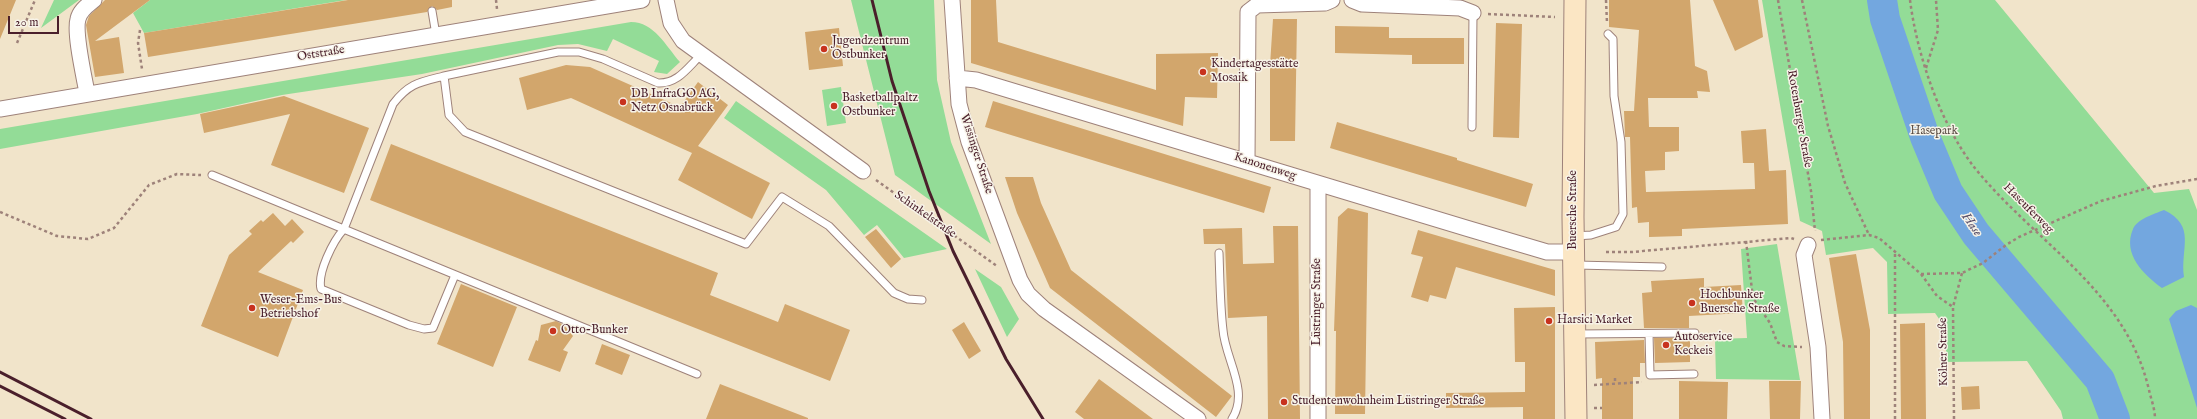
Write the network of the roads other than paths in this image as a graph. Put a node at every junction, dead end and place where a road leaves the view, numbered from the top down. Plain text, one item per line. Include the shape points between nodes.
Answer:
1 (94, 0) edge
2 (642, 0) edge
3 (666, 0) edge
4 (952, 0) edge
5 (1332, 0) edge
6 (1352, 0) edge
7 (1575, 0) edge
8 (432, 11) dead end
9 (1473, 13) joint
10 (1608, 34) road end
11 (436, 35) junction
12 (701, 55) junction
13 (444, 76) junction
14 (957, 78) junction
15 (87, 94) junction
16 (0, 109) edge
17 (1472, 127) dead end
18 (1247, 161) junction
19 (862, 170) road end
20 (212, 176) road end
21 (1318, 185) junction
22 (344, 229) junction
23 (1808, 245) road end
24 (1574, 251) junction
25 (1219, 253) dead end
26 (1662, 267) dead end
27 (455, 275) junction
28 (922, 300) dead end
29 (1695, 333) dead end
30 (1575, 334) junction
31 (1649, 334) junction
32 (697, 374) dead end
33 (1694, 374) dead end
34 (1584, 414) edge
35 (1198, 419) edge
36 (1232, 419) edge
37 (1318, 419) edge
38 (1822, 419) edge

1 - 15 street via 84,8 78,18
2 - 11 street, Oststraße
3 - 12 street via 671,23 684,41
4 - 14 street, Wissinger Straße
5 - 18 street via 1325,3 1257,4 1248,12
6 - 9 street via 1362,4 1460,8
7 - 24 main road, Buersche Straße
8 - 11 lane
9 - 17 lane
10 - 24 lane via 1613,39 1614,96 1621,142 1623,214 1616,227 1591,235
11 - 15 street, Oststraße
12 - 13 lane via 676,80 666,83 658,83 603,59 579,52 558,52
12 - 19 street
13 - 22 lane via 423,81 404,90 393,104
13 - 28 lane via 450,114 465,132 746,244 782,197 829,226 894,293 908,299
14 - 18 street, Kanonenweg via 976,80
14 - 35 street, Wissinger Straße via 969,142 1020,280 1028,294 1044,309
15 - 16 street, Oststraße
18 - 21 street, Kanonenweg
20 - 22 lane
21 - 24 street, Kanonenweg via 1546,252
21 - 37 street, Lüstringer Straße
22 - 27 lane
22 - 27 lane via 334,240 319,281 321,289 424,329 433,328
23 - 38 street via 1804,255 1818,347
24 - 26 lane
24 - 30 main road, Buersche Straße
25 - 36 lane via 1223,332 1238,386 1238,410
27 - 32 lane
29 - 31 lane
30 - 31 lane
30 - 34 main road, Buersche Straße
31 - 33 lane via 1650,376

